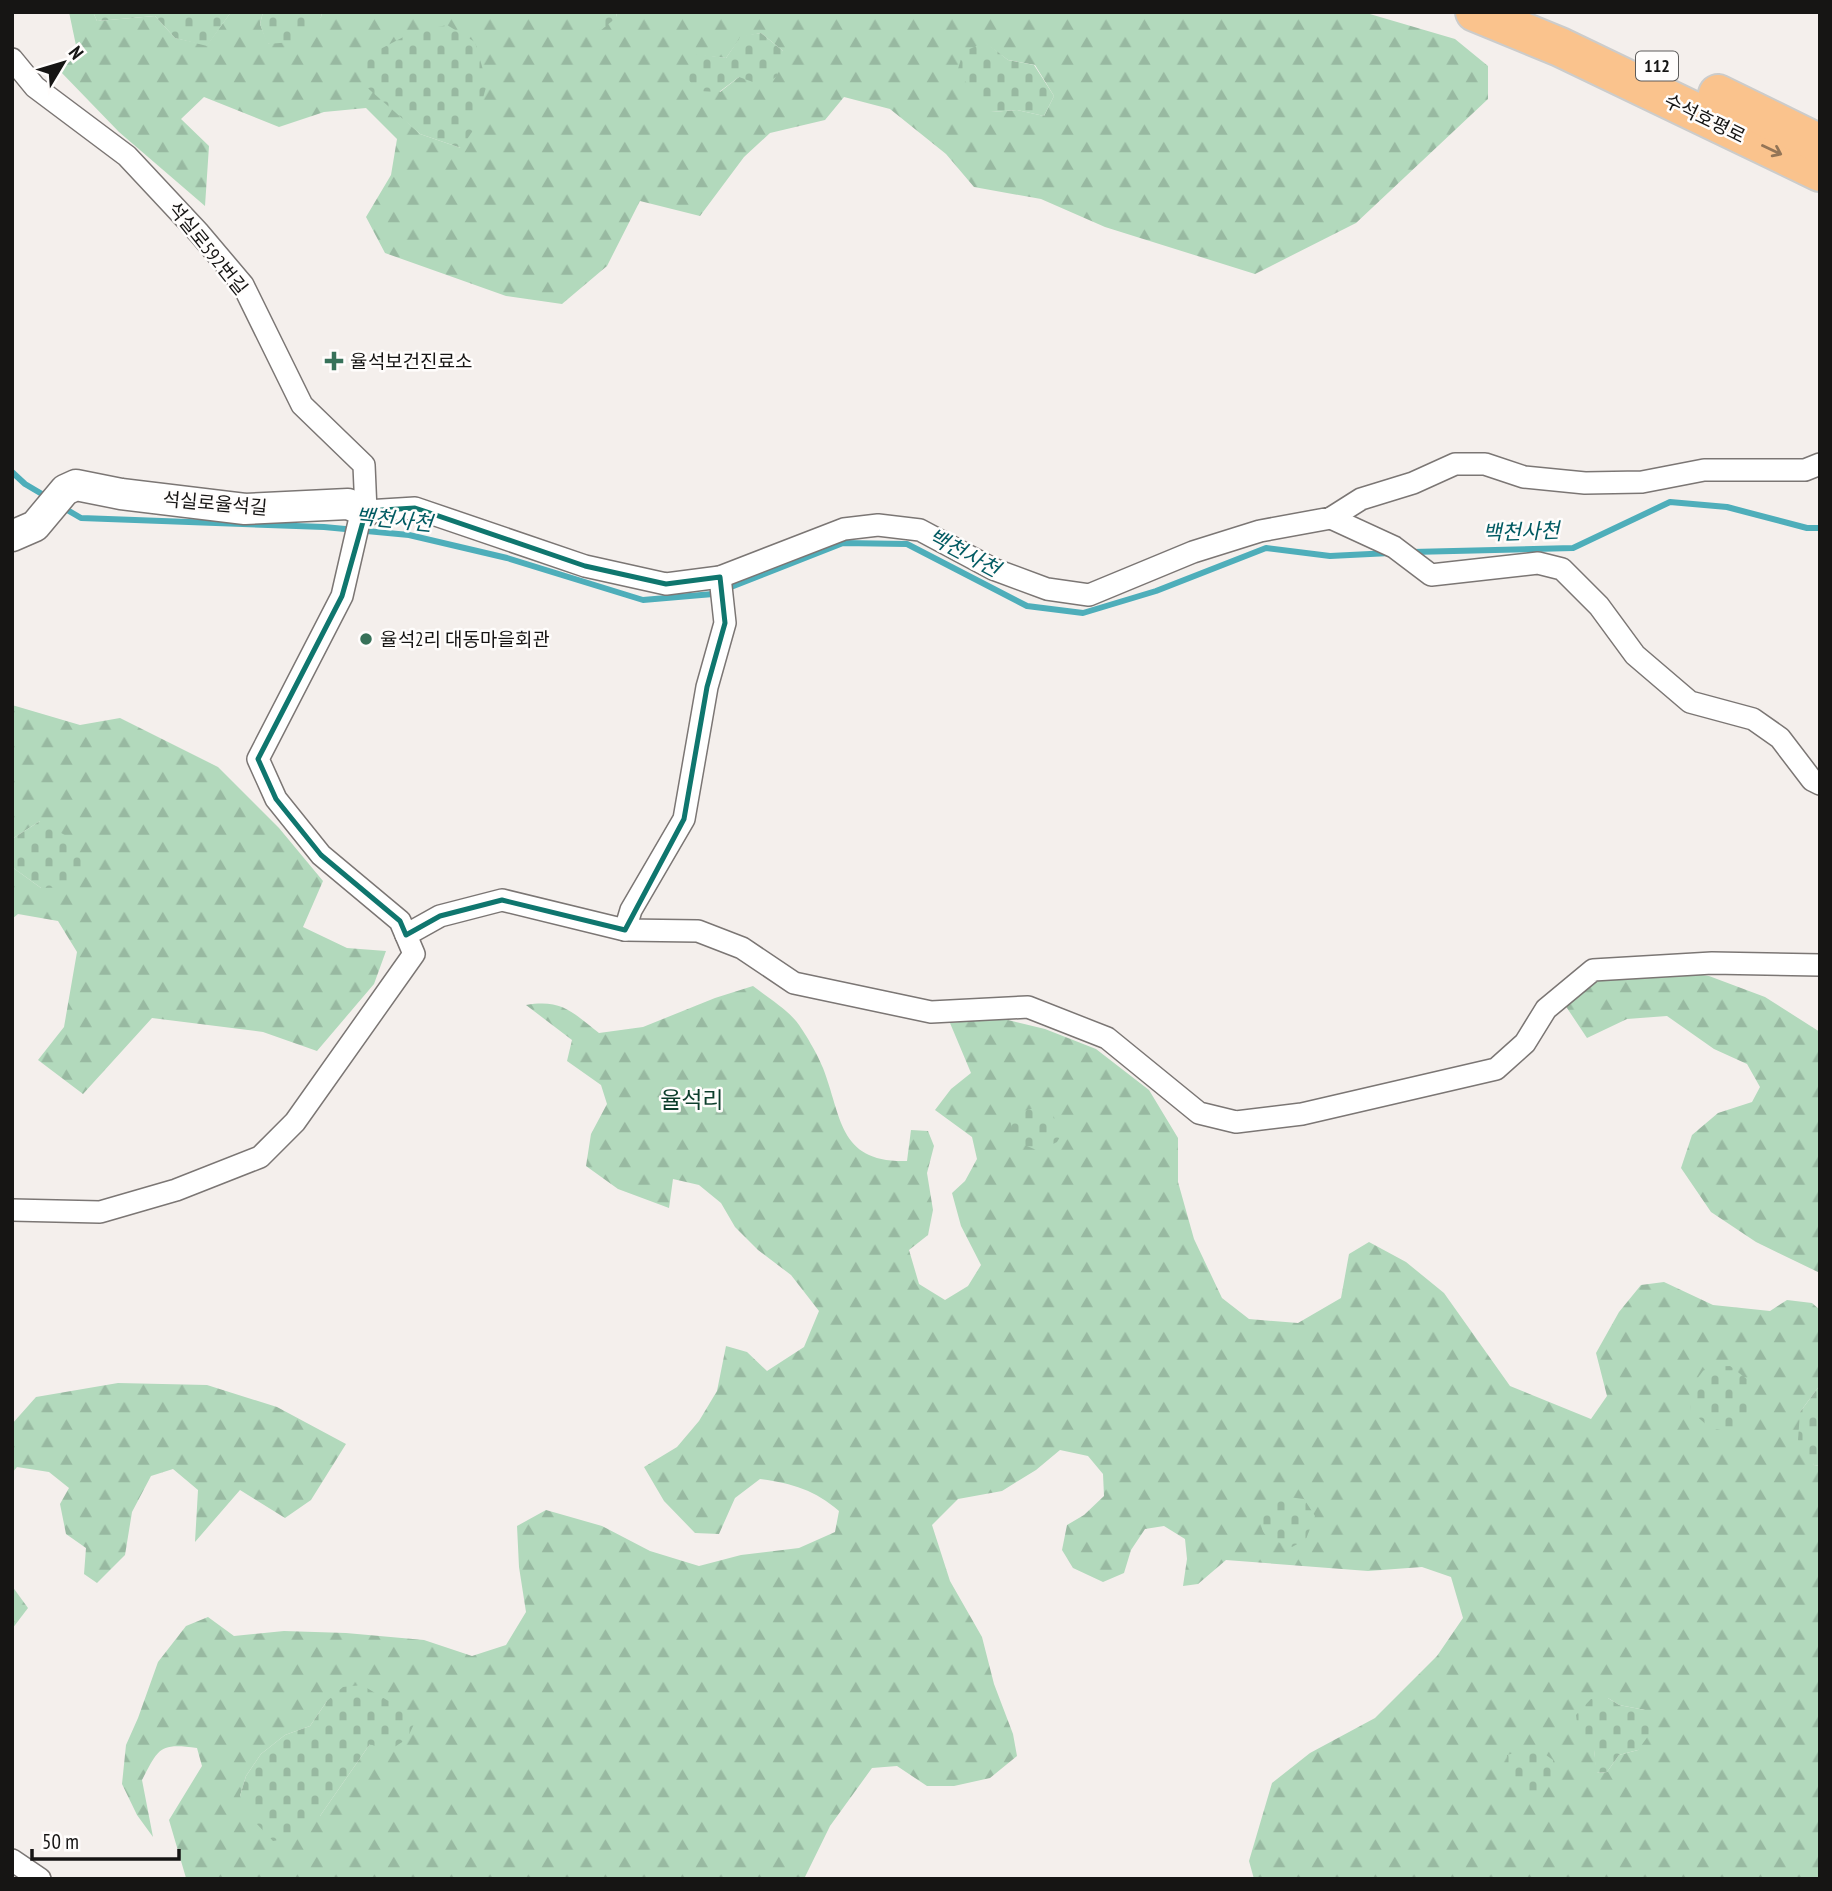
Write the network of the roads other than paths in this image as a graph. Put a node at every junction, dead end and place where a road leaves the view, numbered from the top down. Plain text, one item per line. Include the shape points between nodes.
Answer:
1 (1475, 12) edge
2 (1540, 12) edge
3 (12, 59) edge
4 (1773, 120) junction
5 (1820, 134) edge
6 (1820, 144) edge
7 (1820, 172) edge
8 (1820, 464) edge
9 (363, 517) junction
10 (1331, 518) junction
11 (24, 531) edge
12 (722, 588) junction
13 (1820, 785) edge
14 (625, 930) junction
15 (406, 935) junction
16 (1820, 965) edge
17 (12, 1210) edge
18 (12, 1860) edge
19 (40, 1879) edge

1 -> 7 highway, 수석호평로 / 112 via 1560,47
2 - 4 highway, 수석호평로 / 112
3 - 9 street, 석실로592번길 via 35,87 127,156 243,285 302,405 364,465
4 - 5 highway
4 - 6 highway, 수석호평로 / 112
8 - 10 street via 1805,470 1704,470 1642,482 1585,483 1524,477 1485,464 1455,464 1361,499
9 - 11 street, 석실로율석길 via 348,504 245,509 76,485 65,490
9 - 12 street via 415,508 585,566 666,584
9 - 15 street, 석실로592번길 via 342,596 258,759 276,799 321,855 400,921
10 - 12 street via 1248,534 1089,595 1047,589 993,569 920,530 878,525 844,528
10 - 13 street via 1394,547 1432,575 1538,563 1562,569 1599,606 1635,655 1690,702 1753,719 1780,738
12 - 14 street via 725,623 707,687 684,819 631,910
14 - 15 street via 502,900 440,916
14 - 16 street via 698,931 742,948 794,984 931,1012 1028,1007 1107,1038 1199,1113 1236,1122 1303,1114 1496,1069 1525,1043 1546,1009 1593,970 1712,963
15 - 17 street via 414,954 295,1122 260,1157 176,1190 100,1212
18 - 19 street

